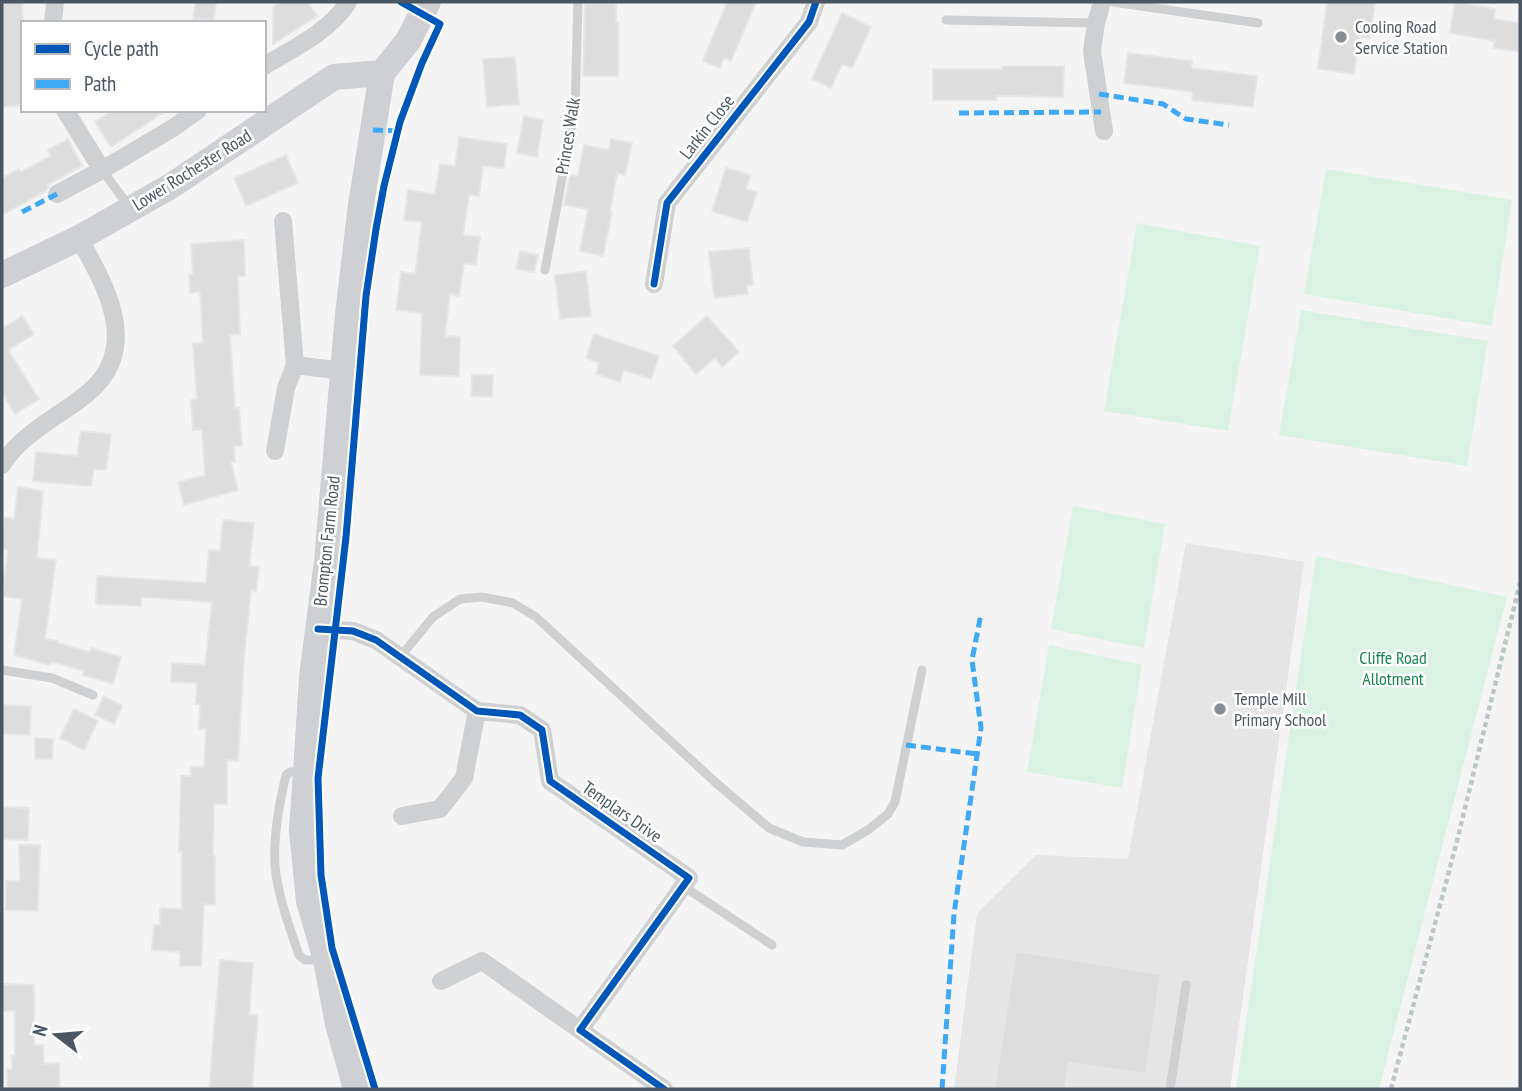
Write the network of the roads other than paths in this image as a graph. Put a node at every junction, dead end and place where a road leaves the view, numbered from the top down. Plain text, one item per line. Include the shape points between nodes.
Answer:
1 (55, 2) edge
2 (348, 2) edge
3 (428, 2) edge
4 (578, 2) edge
5 (816, 2) edge
6 (1102, 2) edge
7 (1113, 2) edge
8 (946, 20) dead end
9 (53, 21) edge
10 (1096, 23) junction
11 (1258, 23) dead end
12 (266, 65) edge
13 (382, 73) junction
14 (66, 112) edge
15 (195, 112) edge
16 (1104, 131) dead end
17 (102, 170) junction
18 (57, 194) dead end
19 (130, 209) junction
20 (283, 221) dead end
21 (79, 238) junction
22 (545, 270) dead end
23 (2, 275) edge
24 (654, 284) dead end
25 (295, 365) junction
26 (343, 371) junction
27 (275, 451) dead end
28 (2, 465) edge
29 (318, 629) junction
30 (400, 657) junction
31 (2, 670) edge
32 (922, 670) dead end
33 (93, 695) dead end
34 (477, 711) junction
35 (402, 816) dead end
36 (683, 886) junction
37 (772, 945) dead end
38 (441, 981) dead end
39 (1186, 985) dead end
40 (580, 1030) junction
41 (356, 1089) edge
42 (664, 1089) edge
43 (1170, 1089) edge

1 - 9 street
2 - 12 street via 320,33
3 - 13 main road via 408,41
4 - 22 lane, Princes Walk via 575,109
5 - 24 street, Larkin Close via 809,22 667,203
6 - 10 street
7 - 11 lane
8 - 10 lane
10 - 16 street via 1092,51
13 - 19 main road, Lower Rochester Road via 334,76
13 - 26 main road, Brompton Farm Road via 361,205
14 - 17 street
15 - 17 street
17 - 18 street
17 - 19 lane
19 - 21 main road, Lower Rochester Road
20 - 25 street
21 - 23 main road, Lower Rochester Road
21 - 28 street via 111,305 116,329 113,356 92,389 26,437
25 - 26 street
25 - 27 street via 286,388
26 - 29 main road, Brompton Farm Road
29 - 30 street, Templars Drive via 353,631
29 - 41 main road, Brompton Farm Road via 302,831 309,901
30 - 32 lane via 433,617 460,599 482,597 513,603 536,617 769,828 803,842 842,845 888,814 895,802
30 - 34 street, Templars Drive
31 - 33 lane via 52,678
34 - 35 street via 464,778 440,809
34 - 36 street, Templars Drive via 520,715 542,730 550,781 689,878
36 - 37 lane
36 - 40 street
38 - 40 street via 482,961
39 - 43 lane
40 - 42 street

